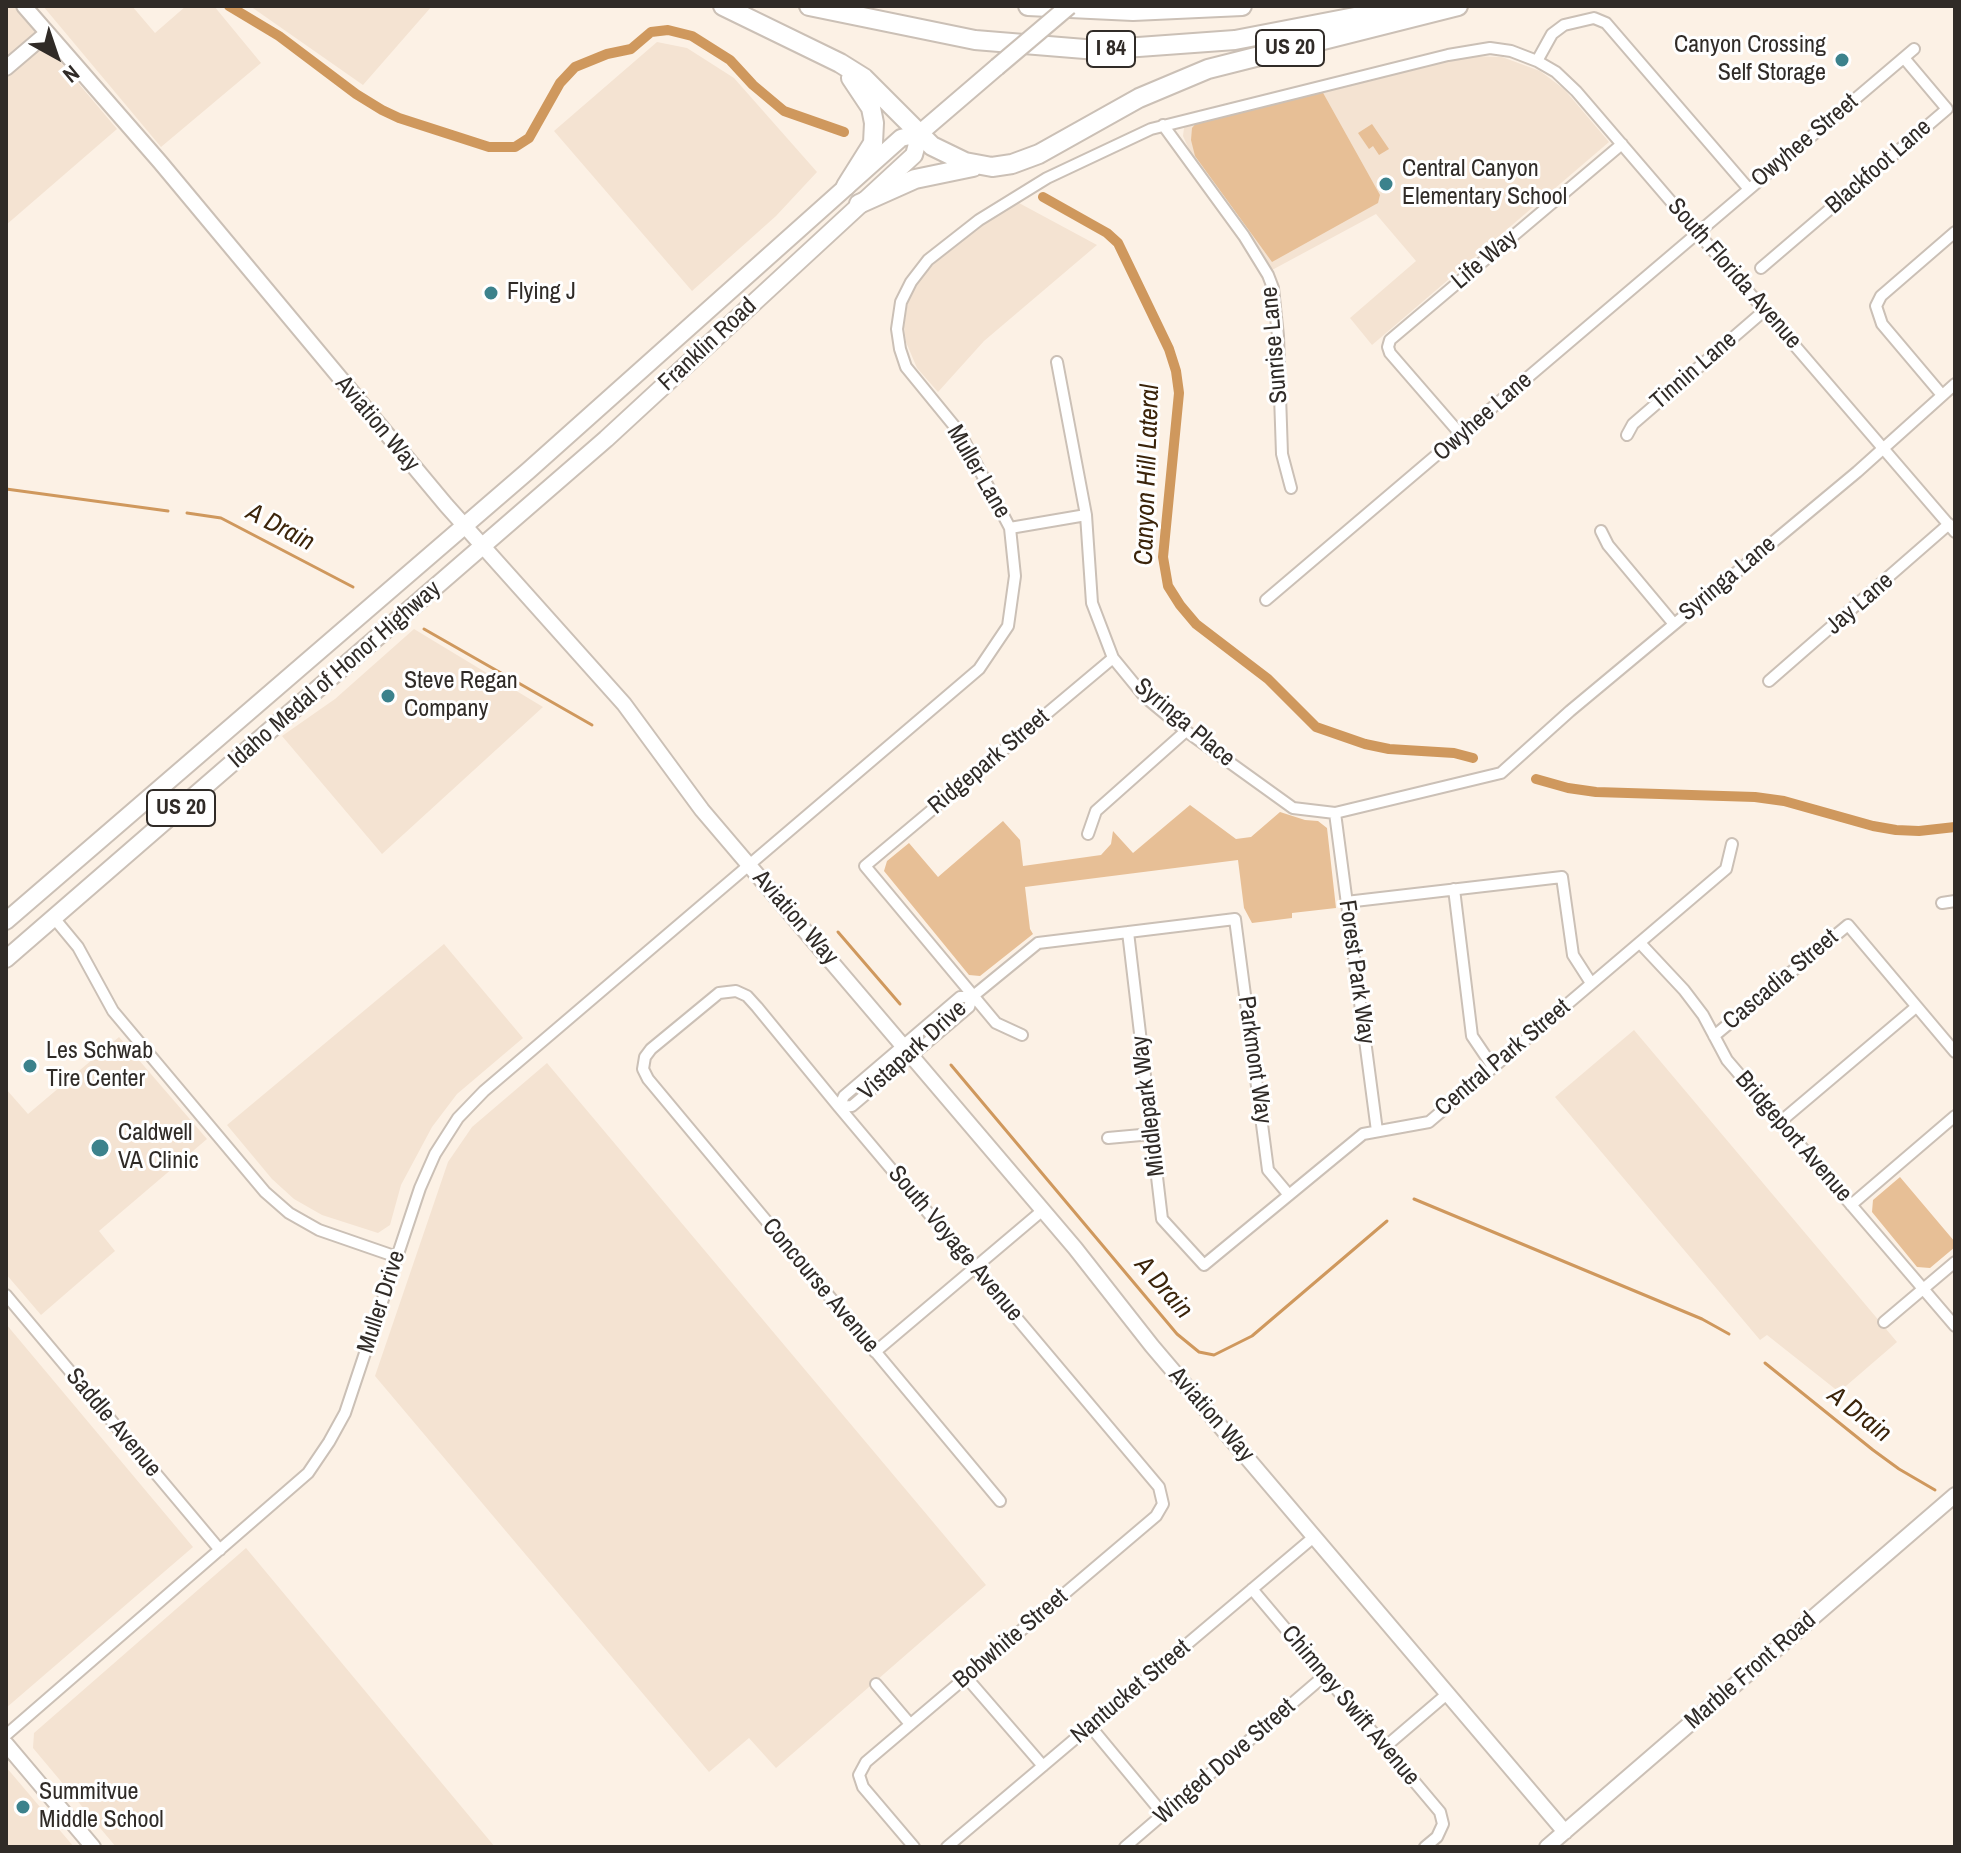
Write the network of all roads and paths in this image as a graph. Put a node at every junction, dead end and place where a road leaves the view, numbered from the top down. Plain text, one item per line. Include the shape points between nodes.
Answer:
1 (24, 6) edge
2 (723, 6) edge
3 (809, 6) edge
4 (1028, 6) edge
5 (1069, 6) edge
6 (1242, 6) edge
7 (1414, 6) edge
8 (1458, 6) edge
9 (47, 33) junction
10 (1490, 48) joint
11 (1914, 49) dead end
12 (1904, 58) junction
13 (1537, 61) junction
14 (840, 63) junction
15 (6, 68) edge
16 (1163, 125) junction
17 (920, 133) junction
18 (1622, 144) junction
19 (980, 166) junction
20 (846, 186) junction
21 (1748, 188) junction
22 (859, 204) junction
23 (1697, 232) junction
24 (1955, 232) edge
25 (1761, 268) dead end
26 (712, 305) junction
27 (1765, 310) junction
28 (1057, 362) dead end
29 (1955, 384) edge
30 (1942, 395) junction
31 (629, 418) junction
32 (1627, 435) dead end
33 (1462, 436) junction
34 (1883, 447) junction
35 (1291, 488) dead end
36 (1086, 515) junction
37 (463, 526) junction
38 (1010, 528) junction
39 (1952, 528) edge
40 (1601, 531) dead end
41 (482, 547) junction
42 (1266, 600) dead end
43 (1674, 624) junction
44 (1113, 658) junction
45 (1769, 681) dead end
46 (239, 720) junction
47 (1186, 731) junction
48 (1501, 773) joint
49 (1335, 813) junction
50 (1088, 834) dead end
51 (1732, 844) dead end
52 (122, 859) junction
53 (749, 864) junction
54 (1454, 889) junction
55 (1955, 901) edge
56 (1346, 902) junction
57 (1942, 903) dead end
58 (54, 918) junction
59 (1235, 919) joint
60 (6, 921) edge
61 (1128, 932) junction
62 (1640, 943) junction
63 (6, 959) edge
64 (1591, 983) junction
65 (972, 997) junction
66 (1916, 1007) junction
67 (1022, 1035) dead end
68 (1714, 1036) junction
69 (908, 1050) junction
70 (1955, 1052) edge
71 (1493, 1067) junction
72 (643, 1069) joint
73 (839, 1107) junction
74 (1955, 1116) edge
75 (1780, 1122) junction
76 (1377, 1131) junction
77 (1152, 1134) junction
78 (1108, 1138) dead end
79 (1289, 1195) junction
80 (1851, 1205) junction
81 (1043, 1210) junction
82 (397, 1257) junction
83 (1955, 1262) edge
84 (1204, 1265) joint
85 (975, 1267) junction
86 (1924, 1289) junction
87 (6, 1295) edge
88 (1884, 1322) dead end
89 (1955, 1326) edge
90 (875, 1352) junction
91 (1955, 1495) edge
92 (1000, 1501) dead end
93 (1163, 1504) joint
94 (1315, 1536) junction
95 (220, 1550) junction
96 (1252, 1589) junction
97 (1324, 1676) junction
98 (966, 1677) junction
99 (876, 1684) dead end
100 (1447, 1694) junction
101 (910, 1724) junction
102 (1090, 1726) junction
103 (6, 1735) edge
104 (6, 1744) edge
105 (1385, 1747) junction
106 (1043, 1766) junction
107 (1163, 1814) junction
108 (1565, 1832) junction
109 (93, 1847) edge
110 (914, 1847) edge
111 (947, 1847) edge
112 (1125, 1847) edge
113 (1425, 1847) edge
114 (1547, 1847) edge

1 - 9 street, Aviation Way
2 - 14 highway
3 - 7 highway, I 84 via 975,40 1097,50 1235,40
4 - 6 highway, I 84 via 1145,11
5 - 17 main road, Franklin Road / US 20, bridge
8 - 19 highway, US 20 via 1208,69 1139,98 1039,154 1012,164
9 - 15 street
9 - 37 street, Aviation Way
10 - 13 street, South Florida Avenue
10 - 16 street, Muller Lane
11 - 12 street, Owyhee Street
12 - 21 street, Owyhee Street
12 - 25 street, Blackfoot Lane via 1947,109
13 - 18 street, South Florida Avenue via 1576,91
13 - 21 street via 1552,34 1564,25 1594,18 1606,23
14 - 17 highway via 864,78
14 - 20 highway via 871,108 874,123 873,143
16 - 35 street, Sunrise Lane via 1259,259 1273,288 1282,454
16 - 38 street, Muller Lane via 1047,178 979,220 928,260 901,302 897,329 906,367 960,433
17 - 19 highway, US 20 via 932,146
17 - 20 main road, Franklin Road / US 20 via 901,138
17 - 22 main road, Franklin Road / US 20 via 914,155
18 - 23 street, South Florida Avenue
18 - 33 street, Life Way via 1390,340 1388,347
19 - 22 highway, US 20 via 915,179
20 - 26 main road, Franklin Road / US 20
21 - 23 street, Owyhee Street
22 - 31 main road, Franklin Road / US 20
23 - 27 street, South Florida Avenue
23 - 33 street, Owyhee Lane
24 - 30 street via 1876,306 1882,324
26 - 31 main road via 719,321 651,384
26 - 37 main road, Franklin Road / US 20
27 - 32 street, Tinnin Lane via 1633,424
27 - 34 street, South Florida Avenue
28 - 36 street, Syringa Place
29 - 30 street, Syringa Lane
30 - 34 street, Syringa Lane
31 - 41 main road, Franklin Road / US 20
33 - 42 street, Owyhee Lane
34 - 39 street, South Florida Avenue
34 - 43 street, Syringa Lane
36 - 38 street
36 - 44 street, Syringa Place via 1092,603
37 - 41 street, Aviation Way
37 - 46 main road, Idaho Medal of Honor Highway / US 20
38 - 53 street, Muller Lane via 1015,576 1008,626 979,669
39 - 45 street, Jay Lane
40 - 43 street
41 - 52 main road, Idaho Medal of Honor Highway / US 20
41 - 53 street, Aviation Way via 615,694
43 - 48 street, Syringa Lane
44 - 47 street, Syringa Place via 1145,697
44 - 65 street, Ridgepark Street via 865,866
46 - 52 main road via 184,780 118,838 115,851
46 - 60 main road, Idaho Medal of Honor Highway / US 20
47 - 49 street, Syringa Place via 1293,808
47 - 50 street via 1096,811
48 - 49 street, Syringa Place
49 - 56 street, Forest Park Way
51 - 62 street, Central Park Street via 1726,869
52 - 58 main road, Idaho Medal of Honor Highway / US 20
53 - 69 street, Aviation Way
53 - 82 street, Muller Drive via 458,1118 420,1188
54 - 56 street
54 - 64 street via 1562,877 1573,955
54 - 71 street via 1472,1036
55 - 57 street
56 - 76 street, Forest Park Way
58 - 63 main road, Idaho Medal of Honor Highway / US 20
58 - 82 street via 78,947 113,1011 265,1192 319,1230
59 - 61 street, Vistapark Drive
59 - 79 street, Parkmont Way via 1268,1170
61 - 65 street, Vistapark Drive via 1038,943
61 - 77 street, Middlepark Way
62 - 64 street, Central Park Street
62 - 68 street, Bridgeport Avenue via 1684,990
64 - 71 street, Central Park Street
65 - 67 street via 996,1023
65 - 69 street, Vistapark Drive via 969,1007
66 - 68 street, Cascadia Street via 1848,925
66 - 70 street
66 - 75 street
68 - 75 street, Bridgeport Avenue via 1727,1060
69 - 73 street, Vistapark Drive via 852,1106
69 - 81 street, Aviation Way
71 - 76 street, Central Park Street via 1429,1122
72 - 73 street, South Voyage Avenue via 651,1049 719,993 736,991 757,1007
72 - 90 street, Concourse Avenue
73 - 85 street, South Voyage Avenue
74 - 80 street
75 - 80 street, Bridgeport Avenue
76 - 79 street, Central Park Street via 1363,1134
77 - 78 street
77 - 84 street, Middlepark Way via 1162,1219
79 - 84 street, Central Park Street
80 - 86 street, Bridgeport Avenue
81 - 85 street
81 - 94 street, Aviation Way
82 - 95 street, Muller Drive via 345,1413 329,1442 308,1473
83 - 86 street
85 - 90 street
85 - 93 street, South Voyage Avenue via 1159,1487
86 - 88 street
86 - 89 street, Bridgeport Avenue
87 - 95 street, Saddle Avenue
90 - 92 street, Concourse Avenue
91 - 108 street, Marble Front Road
93 - 98 street, Bobwhite Street via 1156,1516
94 - 96 street, Nantucket Street
94 - 100 street, Aviation Way
95 - 103 street, Muller Drive
96 - 97 street, Chimney Swift Avenue
96 - 102 street, Nantucket Street
97 - 105 street, Chimney Swift Avenue
97 - 107 street, Winged Dove Street
98 - 101 street, Bobwhite Street
98 - 106 street
99 - 101 street
100 - 105 street
100 - 108 street, Aviation Way
101 - 110 street, Bobwhite Street via 866,1762 859,1775 863,1787
102 - 106 street, Nantucket Street
102 - 107 street
104 - 109 street
105 - 113 street, Chimney Swift Avenue via 1440,1812 1443,1824
106 - 111 street, Nantucket Street
107 - 112 street, Winged Dove Street
108 - 114 street, Marble Front Road

